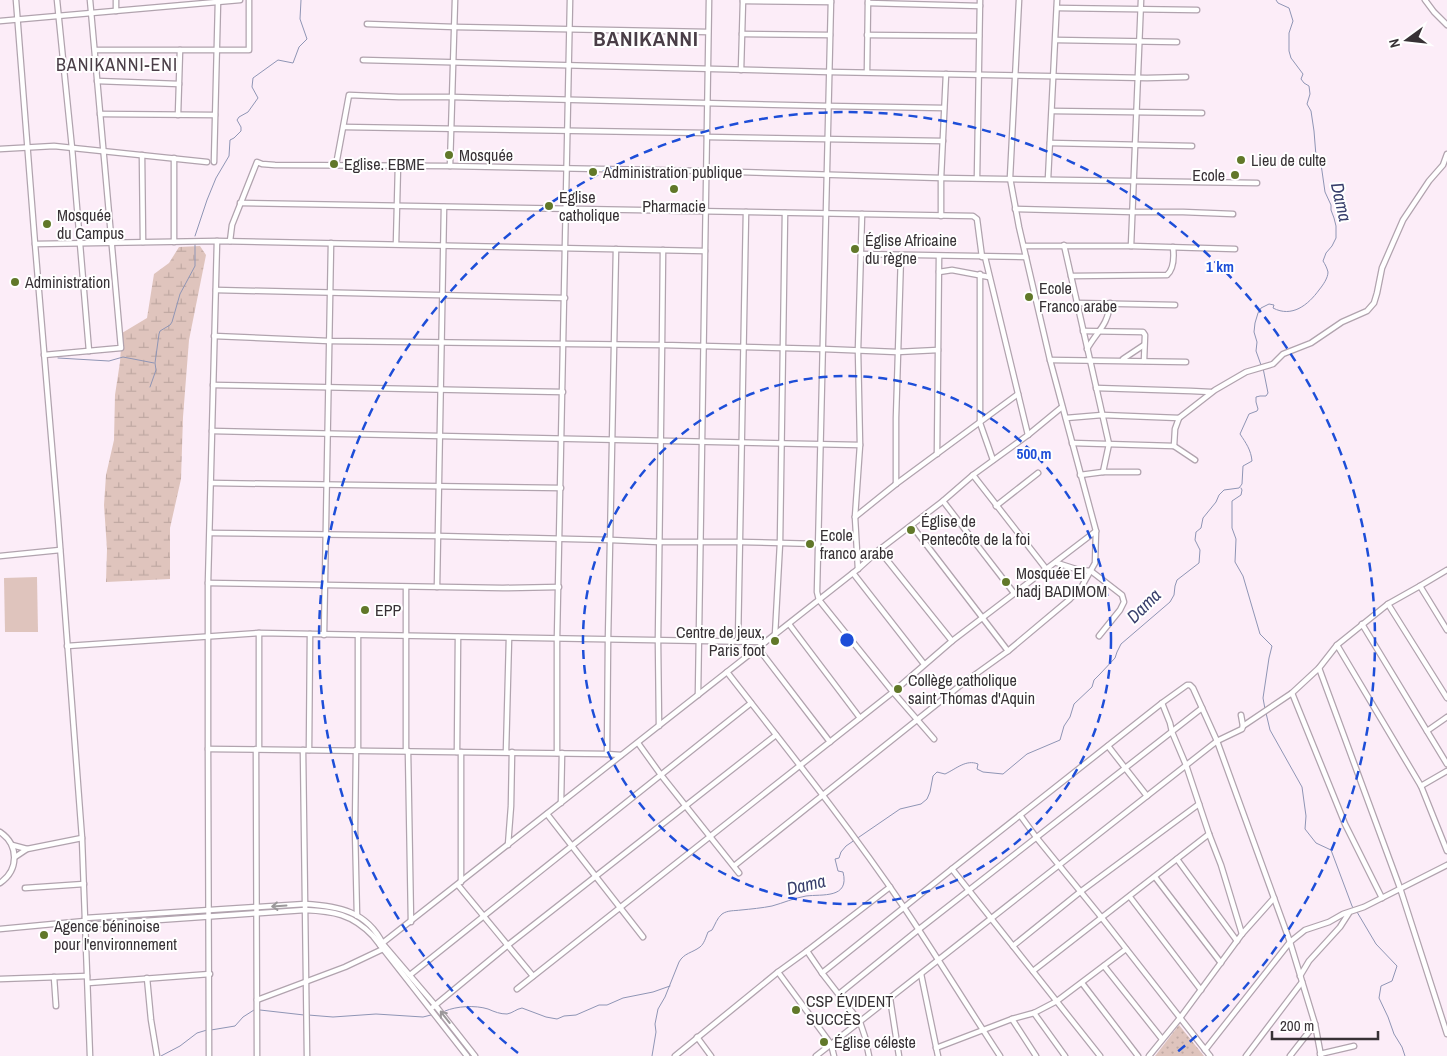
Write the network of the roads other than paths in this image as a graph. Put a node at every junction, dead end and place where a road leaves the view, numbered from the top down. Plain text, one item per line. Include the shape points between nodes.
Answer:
1 (16, 0) edge
2 (57, 0) edge
3 (90, 0) edge
4 (116, 0) edge
5 (153, 0) edge
6 (240, 0) edge
7 (249, 0) edge
8 (456, 0) edge
9 (570, 0) edge
10 (709, 0) edge
11 (743, 0) edge
12 (1019, 0) edge
13 (1057, 0) edge
14 (1141, 0) edge
15 (1425, 0) edge
16 (218, 1) edge
17 (831, 1) edge
18 (868, 2) edge
19 (980, 3) edge
20 (153, 7) junction
21 (1057, 8) junction
22 (1141, 8) junction
23 (116, 10) junction
24 (1197, 10) dead end
25 (91, 12) junction
26 (59, 15) junction
27 (18, 18) junction
28 (0, 21) edge
29 (367, 24) dead end
30 (1447, 25) edge
31 (455, 27) junction
32 (570, 30) junction
33 (708, 32) junction
34 (742, 34) junction
35 (830, 35) junction
36 (867, 35) junction
37 (979, 36) junction
38 (1056, 40) junction
39 (1138, 41) junction
40 (1177, 42) dead end
41 (94, 50) junction
42 (180, 50) junction
43 (217, 50) junction
44 (363, 60) dead end
45 (454, 62) junction
46 (569, 65) junction
47 (708, 68) junction
48 (741, 70) junction
49 (829, 72) junction
50 (867, 72) junction
51 (946, 74) junction
52 (980, 75) junction
53 (1016, 75) junction
54 (1054, 75) junction
55 (1138, 77) junction
56 (1186, 77) dead end
57 (97, 81) junction
58 (179, 84) junction
59 (452, 97) junction
60 (569, 100) junction
61 (707, 103) junction
62 (828, 106) junction
63 (944, 108) junction
64 (1052, 111) junction
65 (1136, 112) junction
66 (1202, 113) dead end
67 (100, 114) junction
68 (178, 115) junction
69 (215, 115) junction
70 (344, 127) junction
71 (452, 128) junction
72 (567, 130) junction
73 (707, 135) junction
74 (828, 139) junction
75 (943, 141) junction
76 (1050, 143) junction
77 (1136, 145) junction
78 (1192, 146) dead end
79 (28, 147) junction
80 (72, 148) junction
81 (0, 149) edge
82 (103, 151) junction
83 (1447, 154) edge
84 (142, 155) junction
85 (174, 158) junction
86 (207, 162) dead end
87 (214, 162) dead end
88 (336, 165) junction
89 (398, 166) junction
90 (450, 166) junction
91 (566, 169) junction
92 (706, 171) junction
93 (827, 174) junction
94 (941, 178) junction
95 (977, 178) junction
96 (1010, 178) junction
97 (1048, 179) junction
98 (1134, 181) junction
99 (1257, 183) dead end
100 (240, 203) junction
101 (397, 206) junction
102 (444, 207) junction
103 (567, 208) junction
104 (1015, 210) junction
105 (705, 211) junction
106 (746, 212) junction
107 (1133, 212) junction
108 (785, 213) junction
109 (826, 214) junction
110 (862, 214) junction
111 (1233, 214) dead end
112 (941, 216) junction
113 (217, 241) junction
114 (230, 241) junction
115 (111, 242) junction
116 (143, 242) junction
117 (174, 242) junction
118 (80, 243) junction
119 (331, 243) junction
120 (35, 244) junction
121 (396, 244) junction
122 (444, 245) junction
123 (1064, 245) junction
124 (1024, 246) junction
125 (1131, 246) junction
126 (1173, 247) junction
127 (566, 248) junction
128 (616, 249) junction
129 (1235, 249) dead end
130 (662, 250) junction
131 (705, 251) junction
132 (861, 254) junction
133 (901, 255) junction
134 (939, 256) junction
135 (983, 256) junction
136 (1026, 258) junction
137 (939, 272) junction
138 (980, 274) junction
139 (1071, 276) junction
140 (989, 277) junction
141 (216, 290) junction
142 (330, 293) junction
143 (442, 295) junction
144 (565, 298) junction
145 (1077, 303) junction
146 (1110, 303) junction
147 (1175, 305) dead end
148 (1083, 331) junction
149 (1100, 331) junction
150 (214, 336) junction
151 (330, 341) junction
152 (442, 342) junction
153 (615, 344) junction
154 (564, 345) junction
155 (662, 345) junction
156 (1144, 345) junction
157 (703, 346) junction
158 (743, 347) junction
159 (783, 348) junction
160 (823, 349) junction
161 (1087, 349) junction
162 (858, 350) junction
163 (938, 350) junction
164 (89, 351) junction
165 (897, 352) junction
166 (44, 355) junction
167 (1050, 360) junction
168 (1090, 360) junction
169 (1121, 360) junction
170 (1144, 361) junction
171 (1186, 362) dead end
172 (213, 385) junction
173 (329, 387) junction
174 (1096, 388) junction
175 (441, 390) junction
176 (563, 392) junction
177 (1211, 392) junction
178 (1018, 394) junction
179 (1062, 407) junction
180 (1102, 415) junction
181 (1066, 418) junction
182 (1179, 418) junction
183 (980, 423) junction
184 (212, 431) junction
185 (328, 434) junction
186 (1028, 435) junction
187 (440, 436) junction
188 (562, 438) junction
189 (613, 440) junction
190 (660, 441) junction
191 (702, 442) junction
192 (741, 442) junction
193 (1072, 442) junction
194 (781, 443) junction
195 (820, 444) junction
196 (1108, 444) junction
197 (860, 445) junction
198 (1174, 446) junction
199 (937, 454) junction
200 (993, 460) junction
201 (1195, 460) dead end
202 (1103, 472) junction
203 (1138, 472) dead end
204 (1038, 473) dead end
205 (1080, 474) junction
206 (973, 475) junction
207 (211, 482) junction
208 (896, 484) junction
209 (327, 485) junction
210 (439, 487) junction
211 (561, 488) junction
212 (943, 501) junction
213 (996, 506) junction
214 (855, 517) junction
215 (912, 526) junction
216 (1096, 531) junction
217 (210, 533) junction
218 (326, 534) junction
219 (438, 536) junction
220 (560, 539) junction
221 (611, 540) junction
222 (659, 542) junction
223 (740, 542) junction
224 (700, 543) junction
225 (780, 544) junction
226 (818, 544) junction
227 (60, 550) junction
228 (879, 550) junction
229 (0, 556) edge
230 (1057, 562) junction
231 (858, 569) junction
232 (1047, 570) junction
233 (1447, 570) edge
234 (1091, 571) junction
235 (853, 573) junction
236 (208, 583) junction
237 (325, 584) junction
238 (1420, 586) junction
239 (406, 587) junction
240 (437, 587) junction
241 (558, 587) junction
242 (1014, 593) junction
243 (819, 600) junction
244 (1388, 604) junction
245 (984, 618) junction
246 (789, 624) junction
247 (1362, 624) junction
248 (1447, 630) edge
249 (260, 633) junction
250 (310, 634) junction
251 (324, 634) junction
252 (358, 635) junction
253 (775, 635) junction
254 (209, 636) junction
255 (407, 636) junction
256 (1099, 636) dead end
257 (458, 637) junction
258 (509, 638) junction
259 (557, 639) junction
260 (608, 640) junction
261 (658, 640) junction
262 (699, 641) junction
263 (952, 641) junction
264 (738, 642) junction
265 (765, 642) junction
266 (67, 646) junction
267 (1337, 646) junction
268 (758, 648) junction
269 (1008, 651) junction
270 (924, 664) junction
271 (1319, 668) junction
272 (727, 672) junction
273 (893, 692) junction
274 (1292, 693) junction
275 (698, 695) junction
276 (1447, 698) edge
277 (751, 703) junction
278 (1162, 703) junction
279 (1202, 708) junction
280 (1241, 715) dead end
281 (1447, 717) edge
282 (860, 718) junction
283 (918, 720) junction
284 (659, 726) junction
285 (1243, 726) junction
286 (1427, 731) junction
287 (1172, 732) junction
288 (776, 736) junction
289 (934, 739) dead end
290 (1216, 741) junction
291 (830, 742) junction
292 (638, 743) junction
293 (1108, 746) junction
294 (208, 749) junction
295 (258, 749) junction
296 (303, 750) junction
297 (309, 750) junction
298 (357, 750) junction
299 (407, 751) junction
300 (459, 752) junction
301 (509, 752) junction
302 (560, 753) junction
303 (608, 754) junction
304 (622, 755) junction
305 (1447, 764) edge
306 (1186, 765) junction
307 (799, 766) junction
308 (1126, 768) junction
309 (1447, 771) edge
310 (660, 775) junction
311 (1420, 786) junction
312 (823, 795) junction
313 (1148, 796) junction
314 (561, 803) junction
315 (1199, 804) junction
316 (686, 806) junction
317 (548, 814) junction
318 (1020, 815) junction
319 (0, 832) edge
320 (1209, 834) junction
321 (710, 836) junction
322 (1036, 837) junction
323 (82, 838) junction
324 (12, 845) junction
325 (508, 846) junction
326 (571, 846) junction
327 (27, 849) junction
328 (1447, 851) edge
329 (15, 857) junction
330 (1177, 859) junction
331 (1059, 865) junction
332 (1447, 865) edge
333 (734, 866) junction
334 (952, 869) junction
335 (739, 873) dead end
336 (595, 877) junction
337 (1155, 877) junction
338 (0, 883) edge
339 (459, 883) junction
340 (84, 884) junction
341 (890, 887) junction
342 (25, 888) dead end
343 (1400, 888) junction
344 (969, 890) junction
345 (1080, 892) junction
346 (1130, 896) junction
347 (1274, 898) junction
348 (1382, 898) junction
349 (305, 904) junction
350 (257, 907) junction
351 (904, 907) junction
352 (620, 908) junction
353 (305, 910) junction
354 (208, 911) junction
355 (1349, 913) junction
356 (257, 914) junction
357 (357, 916) junction
358 (484, 916) junction
359 (208, 917) junction
360 (1102, 918) junction
361 (992, 919) junction
362 (85, 921) junction
363 (411, 922) junction
364 (0, 929) edge
365 (918, 930) junction
366 (1242, 934) junction
367 (643, 937) dead end
368 (1237, 941) junction
369 (1290, 942) junction
370 (508, 945) junction
371 (382, 946) junction
372 (1013, 946) junction
373 (1126, 949) junction
374 (807, 951) junction
375 (939, 960) junction
376 (1221, 963) junction
377 (1104, 966) junction
378 (1033, 971) junction
379 (778, 972) junction
380 (822, 973) junction
381 (210, 974) junction
382 (921, 974) junction
383 (410, 975) junction
384 (87, 976) junction
385 (533, 976) junction
386 (1300, 976) junction
387 (54, 977) junction
388 (147, 978) junction
389 (0, 980) edge
390 (306, 982) junction
391 (1302, 982) junction
392 (88, 983) junction
393 (1082, 983) junction
394 (517, 990) dead end
395 (1201, 990) junction
396 (839, 994) junction
397 (890, 998) junction
398 (257, 1000) junction
399 (1057, 1001) junction
400 (435, 1005) junction
401 (56, 1006) dead end
402 (430, 1009) junction
403 (1034, 1013) junction
404 (1180, 1018) junction
405 (1012, 1019) junction
406 (860, 1022) junction
407 (1315, 1024) junction
408 (983, 1030) junction
409 (1447, 1034) edge
410 (698, 1037) junction
411 (1162, 1039) junction
412 (831, 1044) junction
413 (1354, 1046) dead end
414 (936, 1048) junction
415 (1205, 1050) junction
416 (1320, 1055) edge
417 (90, 1056) edge
418 (157, 1056) edge
419 (209, 1056) edge
420 (257, 1056) edge
421 (307, 1056) edge
422 (467, 1056) edge
423 (475, 1056) edge
424 (674, 1056) edge
425 (712, 1056) edge
426 (816, 1056) edge
427 (834, 1056) edge
428 (869, 1056) edge
429 (899, 1056) edge
430 (938, 1056) edge
431 (1000, 1056) edge
432 (1036, 1056) edge
433 (1064, 1056) edge
434 (1100, 1056) edge
435 (1138, 1056) edge
436 (1149, 1056) edge
437 (1210, 1056) edge
438 (1246, 1056) edge
439 (1290, 1056) edge

1 - 27 street
2 - 26 street
3 - 25 street
4 - 23 street
5 - 20 street
6 - 16 street
7 - 43 street via 249,50
8 - 31 street
9 - 32 street
10 - 33 street
11 - 17 street
11 - 34 street
12 - 53 street
13 - 21 street
14 - 22 street
15 - 30 street
16 - 20 street
16 - 43 street
17 - 35 street
18 - 19 street
18 - 36 street
19 - 37 street
20 - 23 street
21 - 22 street
21 - 38 street
22 - 24 street
22 - 39 street
23 - 25 street
25 - 26 street
25 - 41 street
26 - 27 street
26 - 80 street
27 - 28 street
27 - 79 street
29 - 31 street
31 - 32 street
31 - 45 street
32 - 33 street
32 - 46 street
33 - 47 street
34 - 35 street
34 - 48 street
35 - 49 street
36 - 37 street
36 - 50 street
37 - 52 street
38 - 39 street
38 - 54 street
39 - 40 street
39 - 55 street
41 - 42 street
41 - 57 street
42 - 43 street
42 - 58 street
43 - 69 street
44 - 45 street
45 - 46 street
45 - 59 street
46 - 47 street
46 - 60 street
47 - 48 street
47 - 61 street
48 - 49 street
49 - 50 street
49 - 62 street
50 - 51 street
51 - 52 street
51 - 63 street
52 - 53 street
52 - 95 street
53 - 54 street
53 - 96 street
54 - 55 street
54 - 64 street
55 - 56 street
55 - 65 street
57 - 58 street
57 - 67 street
58 - 68 street
59 - 60 street
59 - 70 street via 349,95
59 - 71 street
60 - 61 street
60 - 72 street
61 - 62 street
61 - 73 street
62 - 63 street
62 - 74 street
63 - 75 street
64 - 65 street
64 - 76 street
65 - 66 street
65 - 77 street
67 - 68 street
67 - 82 street
68 - 69 street
69 - 87 street
70 - 71 street
70 - 88 street
71 - 72 street
71 - 90 street
72 - 73 street
72 - 91 street
73 - 74 street
73 - 92 street
74 - 75 street
74 - 93 street
75 - 94 street
76 - 77 street
76 - 97 street
77 - 78 street
77 - 98 street
79 - 80 street
79 - 81 street
79 - 120 street
80 - 82 street
80 - 118 street
82 - 84 street
82 - 115 street
83 - 177 street via 1443,165 1402,220 1382,268 1374,303 1367,311 1350,317 1311,343 1283,354 1273,364 1246,372
84 - 85 street
84 - 116 street
85 - 86 street
85 - 117 street
88 - 89 street
88 - 100 street via 257,162
89 - 90 street
89 - 101 street
90 - 91 street
91 - 92 street
91 - 103 street
92 - 93 street
92 - 105 street
93 - 94 street
93 - 109 street
94 - 95 street
94 - 112 street
95 - 96 street
96 - 97 street
96 - 104 street
97 - 98 street
98 - 99 street
98 - 107 street
100 - 101 street
100 - 114 street
101 - 102 street
101 - 121 street
102 - 103 street
102 - 122 street
103 - 105 street
103 - 127 street
104 - 107 street
104 - 124 street
105 - 106 street
105 - 131 street
106 - 108 street
106 - 158 street
107 - 111 street
107 - 125 street
108 - 109 street
108 - 159 street
109 - 110 street
109 - 160 street
110 - 112 street
110 - 132 street
112 - 135 street via 975,217
113 - 114 street
113 - 117 street
113 - 141 street
114 - 119 street
115 - 116 street
115 - 118 street
115 - 164 street via 121,348
116 - 117 street
118 - 120 street
118 - 164 street
119 - 121 street
119 - 142 street
120 - 166 street
121 - 122 street
122 - 127 street
122 - 143 street
123 - 124 street
123 - 125 street
123 - 139 street
124 - 136 street
125 - 126 street
126 - 129 street
126 - 139 street via 1172,265 1166,275
127 - 128 street
127 - 144 street
128 - 130 street
128 - 153 street
130 - 131 street
130 - 155 street
131 - 157 street
132 - 133 street
132 - 162 street
133 - 134 street
133 - 165 street
134 - 135 street
134 - 137 street
135 - 136 street
135 - 140 street
136 - 167 street
137 - 138 street via 952,270
137 - 163 street
138 - 140 street
138 - 183 street
139 - 145 street
140 - 178 street
141 - 142 street
141 - 150 street
142 - 143 street
142 - 151 street
143 - 144 street
143 - 152 street
144 - 154 street
145 - 146 street
145 - 148 street
146 - 147 street
146 - 149 street via 1110,311
148 - 149 street
148 - 161 street
149 - 156 street via 1143,332
149 - 161 street
150 - 151 street
150 - 172 street
151 - 152 street
151 - 173 street
152 - 154 street
152 - 175 street
153 - 154 street
153 - 155 street
153 - 189 street
154 - 176 street
155 - 157 street
155 - 190 street
156 - 169 street
156 - 170 street
157 - 158 street
157 - 191 street
158 - 159 street
158 - 192 street
159 - 160 street
159 - 194 street
160 - 162 street
160 - 195 street
161 - 168 street
162 - 165 street
162 - 197 street
163 - 165 street
163 - 199 street
164 - 166 street
165 - 208 street
166 - 227 street
167 - 168 street
167 - 179 street
168 - 169 street
168 - 174 street
169 - 170 street
170 - 171 street
172 - 173 street
172 - 184 street
173 - 175 street
173 - 185 street
174 - 177 street
174 - 180 street
175 - 176 street
175 - 187 street
176 - 188 street
177 - 182 street
178 - 183 street
178 - 186 street
179 - 181 street
179 - 186 street
180 - 181 street
180 - 182 street
180 - 196 street
181 - 193 street
182 - 198 street
183 - 199 street
183 - 200 street
184 - 185 street
184 - 207 street
185 - 187 street
185 - 209 street
186 - 200 street
187 - 188 street
187 - 210 street
188 - 189 street
188 - 211 street
189 - 190 street
189 - 221 street
190 - 191 street
190 - 222 street
191 - 192 street
191 - 224 street
192 - 194 street
192 - 223 street
193 - 196 street
193 - 205 street
194 - 195 street
194 - 225 street
195 - 197 street
195 - 226 street
196 - 198 street
196 - 202 street
197 - 214 street
198 - 201 street
199 - 208 street
200 - 206 street
202 - 203 street
202 - 205 street
204 - 213 street
205 - 216 street
206 - 212 street
206 - 213 street
207 - 209 street
207 - 217 street
208 - 214 street
209 - 210 street
209 - 218 street
210 - 211 street
210 - 219 street
211 - 220 street
212 - 215 street
212 - 242 street
213 - 232 street
214 - 231 street
215 - 228 street
215 - 245 street
216 - 230 street
216 - 234 street via 1095,563
217 - 218 street
217 - 236 street
218 - 219 street
218 - 237 street
219 - 220 street
219 - 240 street
220 - 221 street
220 - 241 street
221 - 222 street
221 - 260 street
222 - 224 street
222 - 261 street
223 - 224 street
223 - 225 street
223 - 264 street
224 - 262 street
225 - 226 street
225 - 253 street
226 - 243 street
227 - 229 street
227 - 266 street
228 - 231 street
228 - 263 street
230 - 232 street
230 - 234 street
231 - 235 street
232 - 242 street
233 - 238 street
234 - 256 street via 1122,596 1124,602
234 - 269 street via 1070,599
235 - 243 street
235 - 270 street
236 - 237 street
236 - 254 street
237 - 239 street
237 - 251 street
238 - 244 street
238 - 248 street
239 - 240 street
239 - 255 street
240 - 241 street
241 - 259 street
242 - 245 street
243 - 246 street
243 - 273 street
244 - 247 street
244 - 276 street
245 - 263 street
245 - 269 street
246 - 253 street
246 - 282 street
247 - 267 street
247 - 286 street
249 - 250 street
249 - 254 street
249 - 295 street
250 - 251 street
250 - 297 street
251 - 252 street
252 - 255 street
252 - 298 street
253 - 265 street
254 - 266 street
254 - 294 street
255 - 257 street
255 - 299 street
257 - 258 street
257 - 300 street
258 - 259 street
258 - 301 street
259 - 260 street
259 - 302 street
260 - 261 street
260 - 303 street
261 - 262 street
261 - 284 street
262 - 264 street
262 - 275 street
263 - 270 street
264 - 265 street
265 - 268 street
266 - 323 street
267 - 271 street
267 - 311 street
268 - 272 street
268 - 291 street
269 - 283 street
270 - 273 street
271 - 274 street
271 - 343 street
272 - 275 street
272 - 277 street
273 - 282 street
273 - 283 street
274 - 285 street
274 - 348 street via 1345,824
275 - 284 street
277 - 288 street
277 - 310 street
278 - 279 street via 1190,685
278 - 287 street
278 - 293 street
279 - 287 street
279 - 290 street
280 - 285 street
281 - 286 street
282 - 291 street
283 - 289 street
283 - 312 street
284 - 292 street
285 - 290 street via 1238,732
286 - 305 street
287 - 306 street
287 - 308 street
288 - 307 street
288 - 316 street
290 - 306 street
290 - 347 street
291 - 307 street
292 - 304 street
292 - 310 street
293 - 308 street
293 - 318 street
294 - 295 street
294 - 354 street
295 - 296 street
295 - 350 street
296 - 297 street
296 - 349 street
297 - 298 street
298 - 299 street
298 - 357 street
299 - 300 street
299 - 363 street
300 - 301 street
300 - 339 street
301 - 302 street
301 - 325 street via 512,806
302 - 303 street
302 - 314 street
303 - 304 street
304 - 314 street
306 - 313 street
306 - 315 street
307 - 312 street
307 - 321 street
308 - 313 street
308 - 322 street
309 - 311 street
310 - 316 street
310 - 326 street
311 - 328 street
312 - 333 street
312 - 341 street
313 - 331 street
314 - 317 street
315 - 320 street
315 - 345 street
316 - 321 street
316 - 336 street
317 - 325 street
317 - 326 street
318 - 322 street
318 - 334 street
319 - 324 street
320 - 330 street
320 - 366 street
321 - 333 street
321 - 352 street
322 - 331 street
322 - 344 street
323 - 327 street
323 - 340 street
324 - 327 street
324 - 329 street
325 - 339 street
326 - 336 street
326 - 358 street
327 - 329 street
329 - 338 street via 10,874
330 - 337 street
330 - 368 street
331 - 345 street
331 - 361 street
332 - 343 street
333 - 335 street
334 - 344 street
334 - 351 street
336 - 352 street
336 - 370 street
337 - 346 street
337 - 376 street
339 - 358 street
339 - 363 street
340 - 342 street
340 - 362 street
341 - 351 street
341 - 374 street
343 - 348 street
343 - 409 street
344 - 361 street
344 - 365 street
345 - 360 street
345 - 372 street
346 - 360 street
346 - 395 street
347 - 366 street
347 - 369 street
348 - 355 street
349 -> 350 street
349 - 353 street
349 - 357 street via 343,909
350 - 354 street
350 - 356 street
351 - 365 street
351 - 380 street
352 - 367 street
352 - 385 street
353 - 356 street
353 - 371 street via 347,917 367,930
353 - 390 street
354 - 359 street
354 - 362 street
355 - 369 street via 1305,930
355 - 386 street
356 - 359 street
356 - 398 street
357 - 371 street via 377,932
358 - 370 street
358 - 383 street
359 - 362 street
359 - 381 street
360 - 373 street
360 - 378 street
361 - 372 street
361 - 375 street
362 - 364 street
362 - 384 street
363 - 371 street
365 - 375 street
365 - 396 street
366 - 368 street
368 - 376 street
369 - 386 street
369 - 415 street
370 - 385 street
370 - 400 street
371 - 383 street
371 - 390 street via 345,967
371 - 402 street
372 - 378 street
373 - 377 street
373 - 404 street
374 - 379 street
374 - 380 street
375 - 382 street
375 - 408 street
376 - 395 street
377 - 393 street
377 - 411 street
378 - 399 street
379 - 410 street
379 - 412 street
380 - 396 street
381 - 388 street
381 - 419 street
382 - 397 street
382 - 414 street
383 - 400 street
384 - 387 street
384 - 392 street
385 - 394 street
386 - 391 street
387 - 389 street
387 - 401 street
388 - 392 street
388 - 418 street
390 - 398 street
390 - 421 street
391 - 407 street
391 - 438 street
392 - 417 street
393 - 399 street
393 - 435 street
395 - 404 street
396 - 406 street
397 - 406 street
397 - 429 street
398 - 420 street
399 - 403 street
399 - 434 street
400 - 402 street
423 -> 400 street
402 - 422 street
403 - 405 street
403 - 433 street
404 - 411 street
404 - 415 street
405 - 408 street
405 - 432 street
406 - 412 street
406 - 428 street
407 - 416 street
407 - 439 street
408 - 414 street
408 - 431 street
410 - 424 street
410 - 425 street
411 - 436 street
412 - 426 street
412 - 427 street
413 - 416 street
414 - 430 street
415 - 437 street

